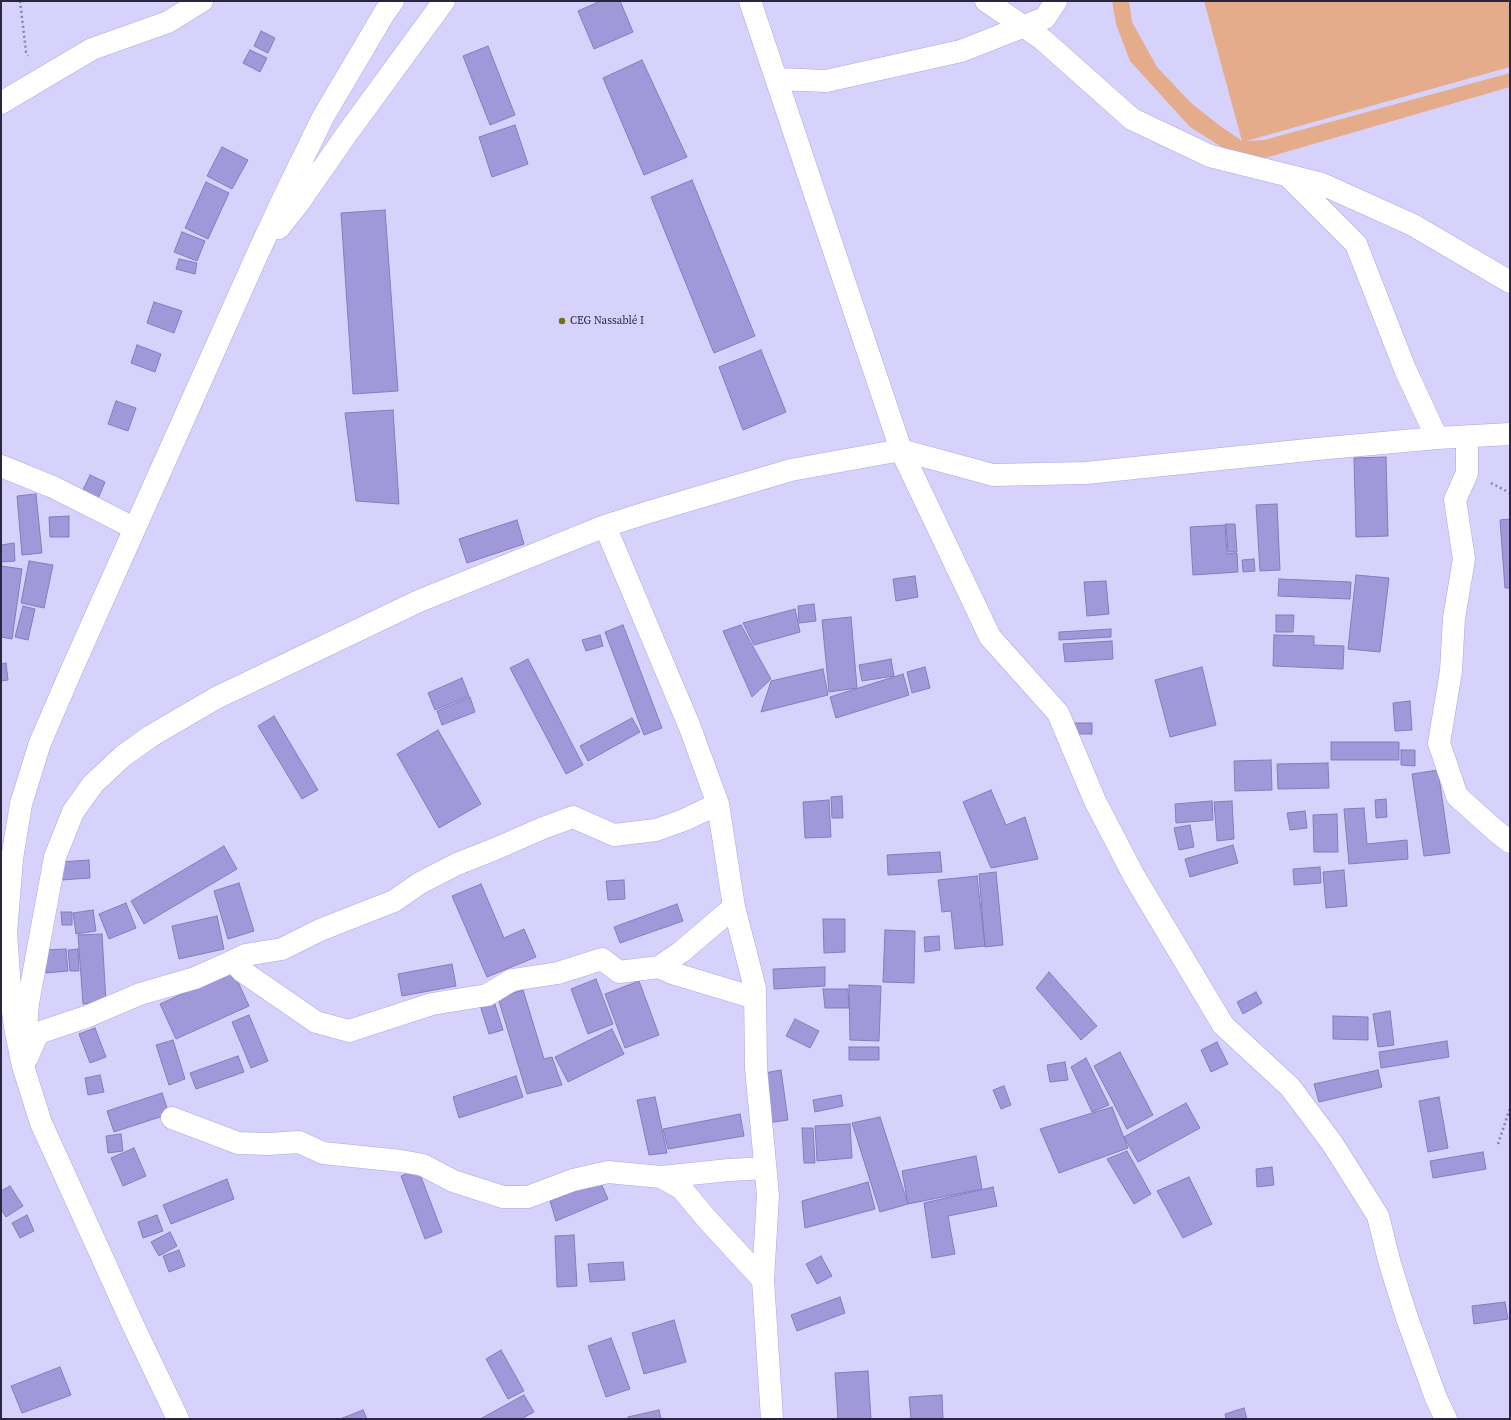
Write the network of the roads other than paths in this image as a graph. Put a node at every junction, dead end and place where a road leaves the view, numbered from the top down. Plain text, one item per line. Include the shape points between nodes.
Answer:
1 (202, 1) edge
2 (444, 1) edge
3 (750, 1) edge
4 (986, 1) edge
5 (1056, 1) edge
6 (389, 4) edge
7 (1023, 26) junction
8 (778, 78) junction
9 (1, 103) edge
10 (1287, 175) junction
11 (257, 256) junction
12 (1510, 282) edge
13 (1510, 434) edge
14 (1466, 437) junction
15 (1437, 438) junction
16 (901, 450) junction
17 (1, 466) edge
18 (605, 526) junction
19 (134, 528) junction
20 (718, 804) junction
21 (1510, 842) edge
22 (734, 907) junction
23 (4, 934) edge
24 (233, 961) junction
25 (659, 967) junction
26 (755, 998) junction
27 (8, 1029) edge
28 (23, 1066) junction
29 (172, 1118) dead end
30 (765, 1168) junction
31 (661, 1177) junction
32 (763, 1280) junction
33 (178, 1419) edge
34 (772, 1419) edge
35 (1446, 1419) edge

1 - 9 street via 168,22 92,49
2 - 11 street via 298,204
3 - 8 street
4 - 7 street
5 - 7 street via 1045,18
6 - 11 street via 323,117
7 - 8 street via 961,51 826,81
7 - 10 street via 1042,39 1132,119 1210,156
8 - 16 street
10 - 12 street via 1322,184 1413,225
10 - 15 street via 1356,244 1405,368
11 - 19 street
13 - 14 street
14 - 15 street
14 - 21 street via 1466,473 1455,500 1464,559 1454,618 1451,670 1439,742 1457,796
15 - 16 street via 1086,473 993,475
16 - 18 street via 791,470
16 - 35 street via 990,637 1058,713 1095,801 1134,876 1223,1025 1290,1087 1332,1143 1378,1216 1407,1318
17 - 19 street via 53,487
18 - 20 street via 689,725
18 - 28 street via 419,601 248,682 152,736 109,769 89,788 73,812 55,857 28,1003
19 - 23 street via 38,750 21,804
20 - 22 street
20 - 24 street via 656,830 614,835 573,817 457,864 394,901 320,930 282,949 245,955
22 - 25 street via 681,952
22 - 26 street via 755,988
23 - 27 street via 10,988
24 - 25 street via 248,975 316,1022 349,1031 432,1004 487,995 512,980 558,973 602,959 619,972
24 - 28 street via 195,978 140,994 86,1017 38,1033
25 - 26 street
26 - 30 street via 756,1068
27 - 28 street
28 - 33 street via 40,1123
29 - 31 street via 238,1143 299,1142 323,1153 423,1164 453,1181 503,1197 528,1197 573,1180 608,1172
30 - 31 street
30 - 32 street via 768,1195
31 - 32 street via 681,1188
32 - 34 street

